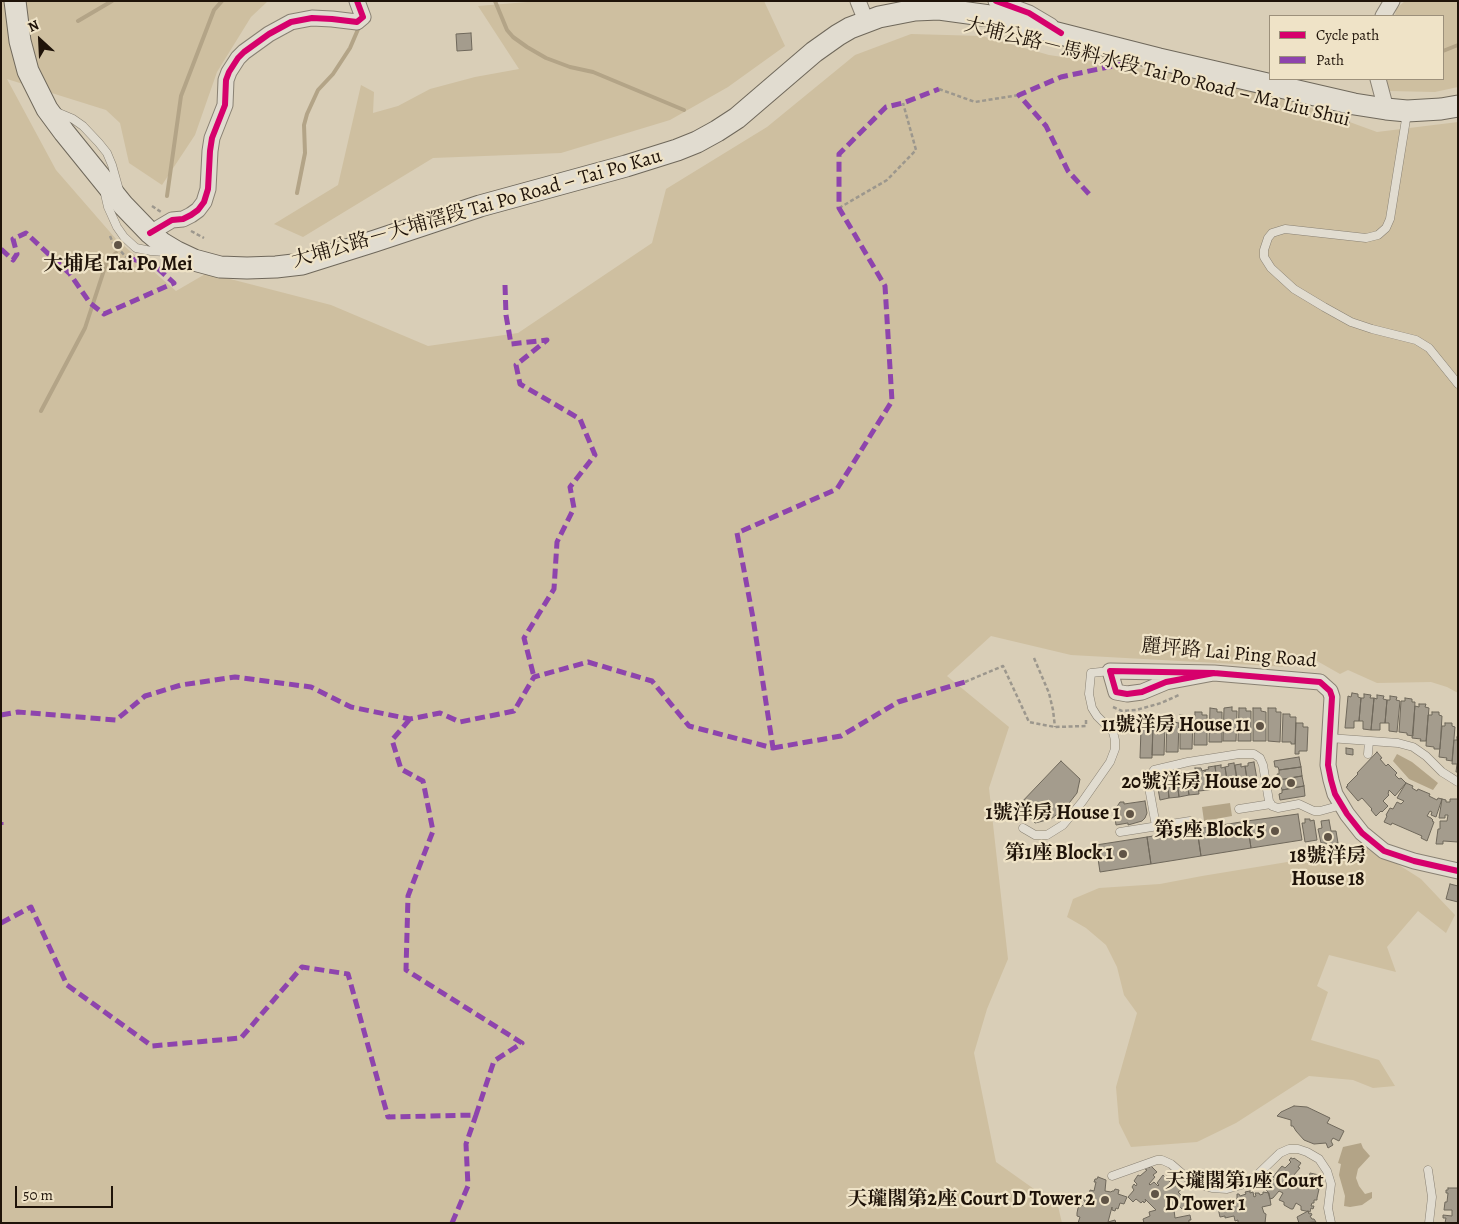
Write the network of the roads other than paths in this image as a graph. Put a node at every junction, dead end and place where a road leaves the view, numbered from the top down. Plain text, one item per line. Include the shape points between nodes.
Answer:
1 (15, 1) edge
2 (357, 1) edge
3 (858, 1) edge
4 (996, 1) edge
5 (1392, 1) edge
6 (1029, 7) edge
7 (898, 8) edge
8 (1384, 15) edge
9 (866, 21) junction
10 (1061, 33) junction
11 (1379, 80) edge
12 (1458, 106) edge
13 (47, 109) junction
14 (1397, 110) junction
15 (102, 179) junction
16 (123, 205) junction
17 (150, 233) junction
18 (177, 252) junction
19 (1458, 384) edge
20 (1110, 671) junction
21 (1214, 673) junction
22 (1333, 738) junction
23 (1369, 740) junction
24 (1368, 754) dead end
25 (1458, 782) edge
26 (1271, 804) junction
27 (1342, 805) junction
28 (1239, 809) dead end
29 (1190, 821) dead end
30 (1156, 826) junction
31 (1024, 828) dead end
32 (1120, 832) dead end
33 (1458, 872) edge
34 (1428, 1170) dead end
35 (1112, 1176) dead end
36 (1331, 1223) edge
37 (1428, 1223) edge

1 - 13 main road, 大埔公路－大埔滘段 Tai Po Road – Tai Po Kau via 23,56
2 - 17 street via 363,17 357,22 312,18 291,22 238,58 226,80 225,105 212,138 204,202 190,215 172,220
3 - 9 street
4 - 6 street
5 - 8 street
6 - 10 street
7 - 9 main road, 大埔公路－馬料水段 Tai Po Road – Ma Liu Shui
7 - 10 main road, 大埔公路－馬料水段 Tai Po Road – Ma Liu Shui via 956,10
9 - 18 main road, 大埔公路－大埔滘段 Tai Po Road – Tai Po Kau via 814,52 737,118 677,150 496,201 302,264 266,268 220,267
10 - 14 main road, 大埔公路－馬料水段 Tai Po Road – Ma Liu Shui via 1354,104
11 - 14 street
12 - 14 main road, 大埔公路－馬料水段 Tai Po Road – Ma Liu Shui
13 - 15 main road, 大埔公路－大埔滘段 Tai Po Road – Tai Po Kau
13 - 16 lane via 78,122 107,153
14 - 19 lane via 1390,219 1386,228 1378,235 1366,238 1278,230 1268,238 1264,257 1294,289 1324,307 1358,324 1416,340 1429,348
15 - 16 main road, 大埔公路－大埔滘段 Tai Po Road – Tai Po Kau
15 - 18 lane via 108,207 124,237 136,248
16 - 17 main road, 大埔公路－大埔滘段 Tai Po Road – Tai Po Kau
17 - 18 main road, 大埔公路－大埔滘段 Tai Po Road – Tai Po Kau
20 - 21 street, 麗坪路 Lai Ping Road
20 - 21 street, 麗坪路 Lai Ping Road via 1116,692 1127,694 1166,682
20 - 31 lane via 1091,674 1089,694 1092,708 1116,740 1110,762 1063,825 1047,835 1035,835
21 - 22 street, 麗坪路 Lai Ping Road via 1320,682 1332,697
22 - 23 lane
22 - 27 street, 麗坪路 Lai Ping Road via 1328,766 1335,794
23 - 24 lane
23 - 25 lane via 1413,748
26 - 27 lane via 1278,808 1299,804 1314,811
26 - 28 lane
26 - 30 lane via 1262,761 1258,756 1239,754 1188,762 1154,770 1149,777
27 - 33 street, 麗坪路 Lai Ping Road via 1362,833 1384,851
29 - 30 lane
30 - 32 lane
34 - 37 lane via 1432,1197
35 - 36 lane via 1162,1160 1198,1184 1227,1189 1254,1178 1280,1153 1298,1149 1319,1159 1327,1171 1331,1184 1328,1208

